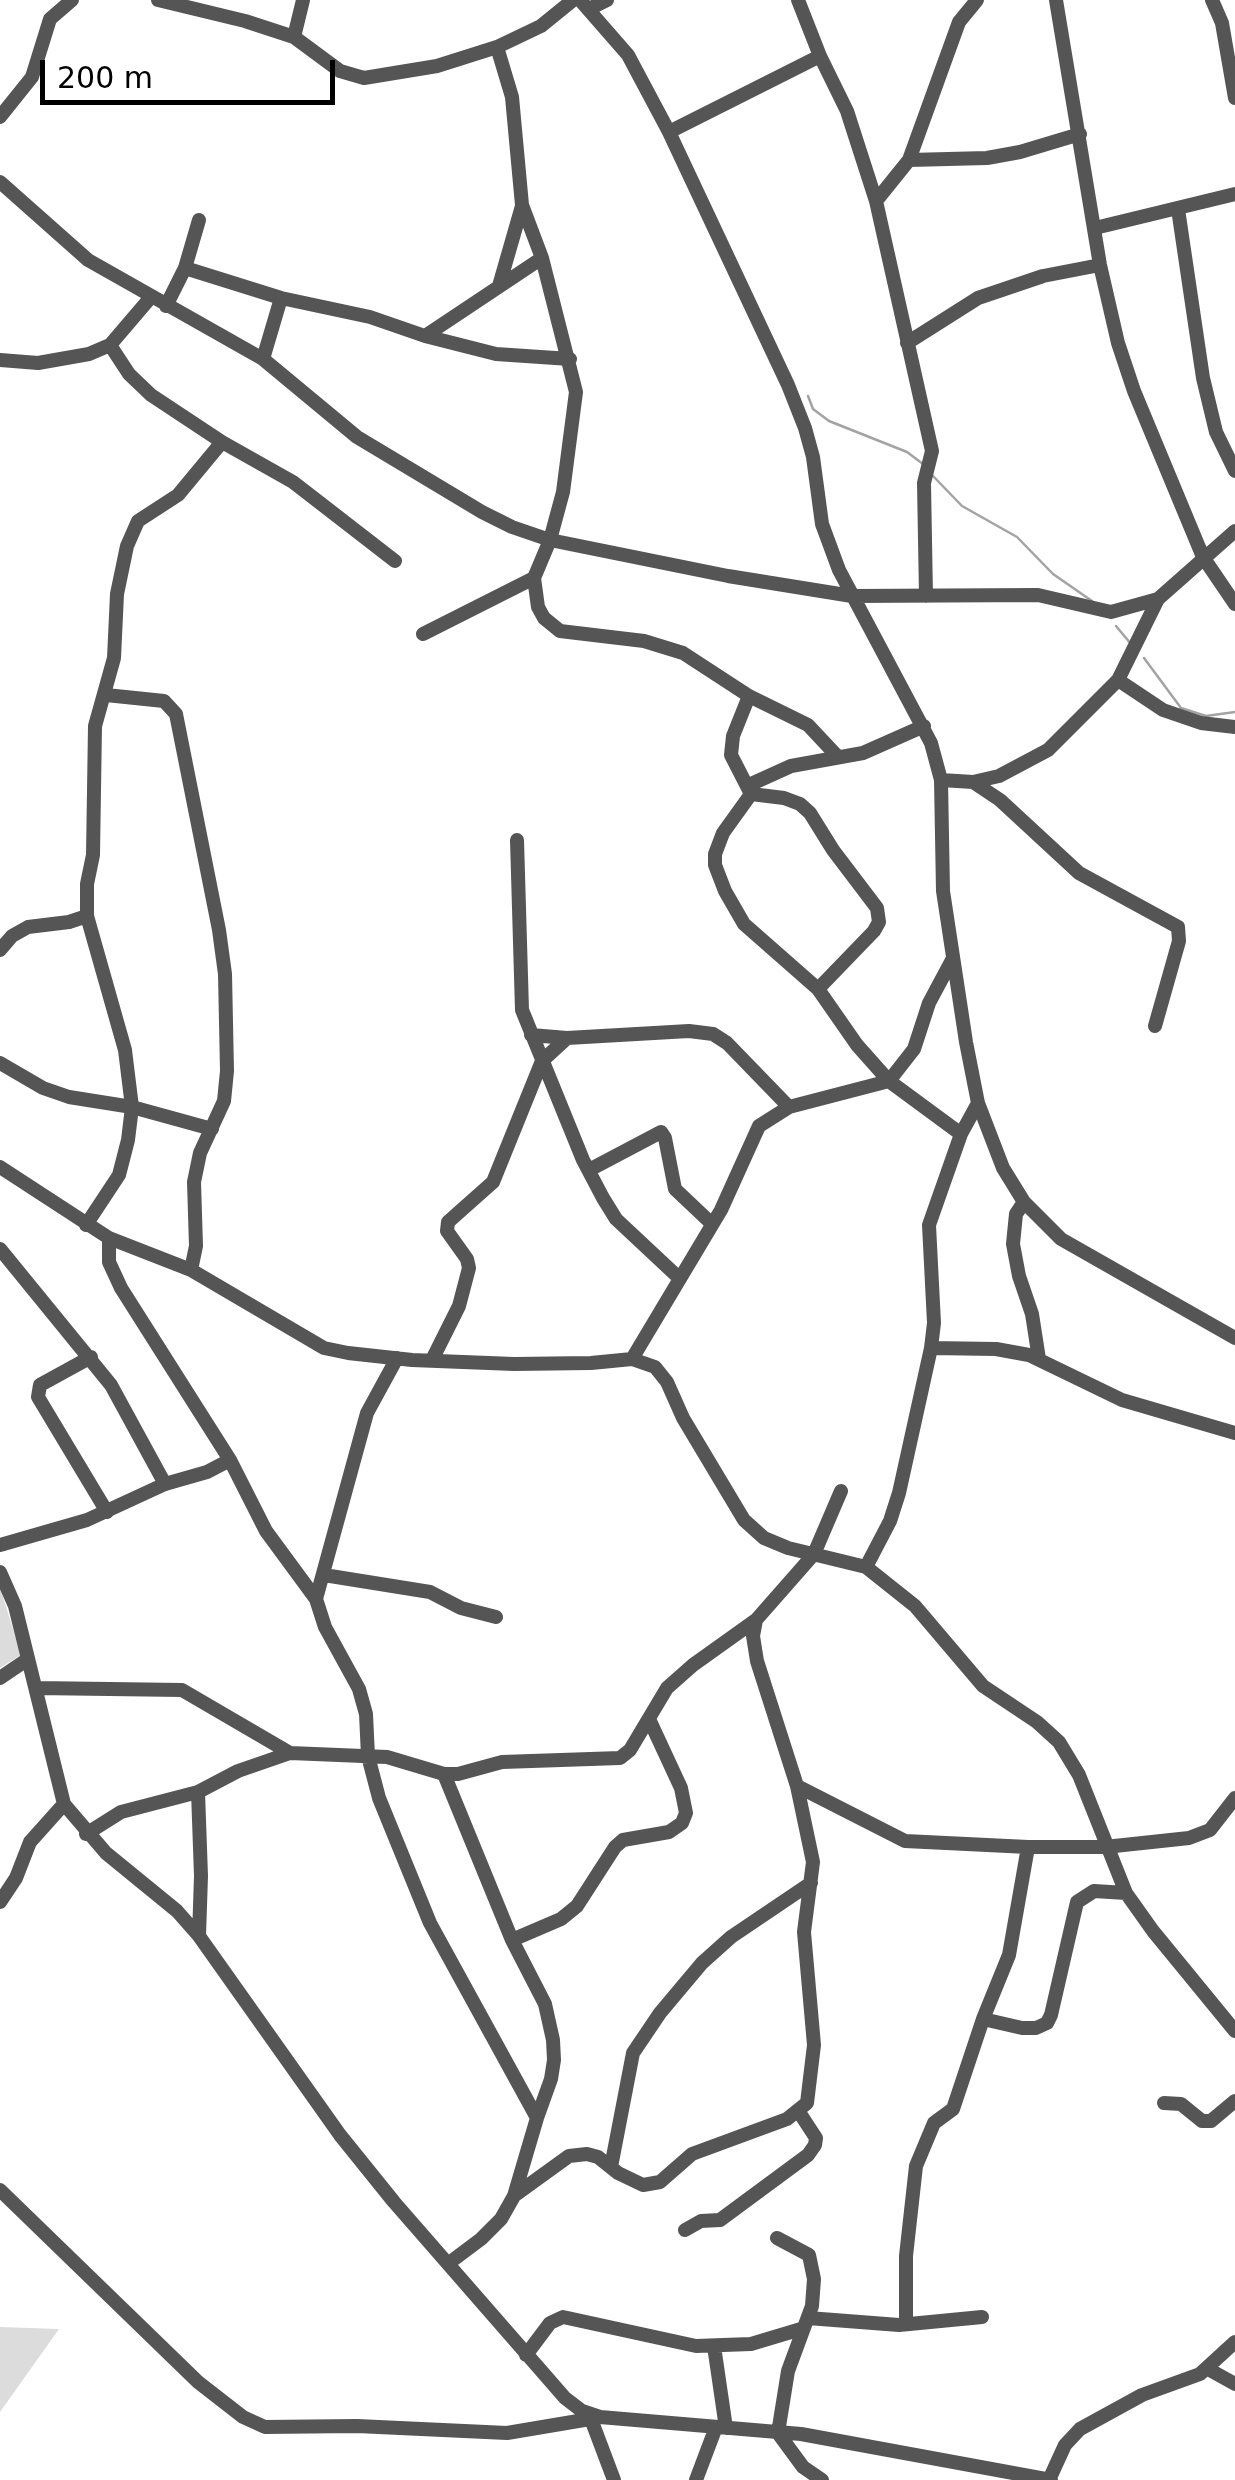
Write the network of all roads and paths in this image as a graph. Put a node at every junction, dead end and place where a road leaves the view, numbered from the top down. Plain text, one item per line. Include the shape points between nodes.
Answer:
1 (72, 0) edge
2 (158, 0) edge
3 (304, 0) edge
4 (607, 0) edge
5 (798, 0) edge
6 (977, 0) edge
7 (1056, 0) edge
8 (581, 3) edge
9 (1219, 4) edge
10 (294, 36) junction
11 (497, 47) junction
12 (820, 56) junction
13 (1235, 98) edge
14 (0, 117) edge
15 (668, 132) junction
16 (1080, 134) junction
17 (909, 160) junction
18 (0, 182) edge
19 (1235, 194) edge
20 (876, 201) junction
21 (522, 205) junction
22 (1178, 208) junction
23 (199, 220) dead end
24 (1095, 228) junction
25 (542, 258) junction
26 (1100, 265) junction
27 (185, 268) junction
28 (498, 287) junction
29 (152, 298) junction
30 (281, 298) junction
31 (166, 306) junction
32 (424, 336) junction
33 (907, 343) junction
34 (110, 345) junction
35 (570, 358) junction
36 (264, 359) junction
37 (0, 360) edge
38 (222, 442) junction
39 (1235, 471) edge
40 (1235, 531) edge
41 (550, 540) junction
42 (1203, 558) junction
43 (395, 561) dead end
44 (534, 578) junction
45 (852, 596) junction
46 (926, 596) junction
47 (1158, 599) junction
48 (1235, 604) edge
49 (423, 634) dead end
50 (1118, 680) junction
51 (106, 695) junction
52 (750, 696) junction
53 (924, 726) junction
54 (1235, 728) edge
55 (838, 757) junction
56 (941, 780) junction
57 (973, 782) junction
58 (750, 789) junction
59 (517, 840) dead end
60 (87, 916) junction
61 (0, 950) edge
62 (953, 960) junction
63 (818, 990) junction
64 (1155, 1026) dead end
65 (532, 1035) junction
66 (567, 1038) junction
67 (542, 1061) junction
68 (0, 1064) edge
69 (889, 1081) junction
70 (978, 1104) junction
71 (789, 1107) junction
72 (132, 1108) junction
73 (212, 1128) junction
74 (961, 1134) junction
75 (0, 1166) edge
76 (588, 1170) junction
77 (1024, 1202) junction
78 (712, 1224) junction
79 (86, 1225) junction
80 (109, 1238) junction
81 (0, 1249) edge
82 (191, 1270) junction
83 (678, 1277) junction
84 (1235, 1338) edge
85 (932, 1348) junction
86 (91, 1357) junction
87 (398, 1358) junction
88 (632, 1358) junction
89 (1039, 1358) junction
90 (432, 1360) junction
91 (1235, 1433) edge
92 (230, 1460) junction
93 (165, 1484) junction
94 (841, 1490) dead end
95 (108, 1512) junction
96 (0, 1544) edge
97 (814, 1554) junction
98 (866, 1567) junction
99 (0, 1572) edge
100 (324, 1575) junction
101 (316, 1599) junction
102 (496, 1617) dead end
103 (756, 1620) junction
104 (28, 1659) junction
105 (0, 1678) edge
106 (36, 1688) junction
107 (649, 1719) junction
108 (290, 1753) junction
109 (368, 1756) junction
110 (444, 1774) junction
111 (797, 1786) junction
112 (198, 1792) junction
113 (1235, 1798) edge
114 (64, 1804) junction
115 (86, 1834) junction
116 (1106, 1846) junction
117 (1028, 1847) junction
118 (811, 1883) junction
119 (1126, 1893) junction
120 (0, 1902) edge
121 (199, 1936) junction
122 (512, 1940) junction
123 (983, 2019) junction
124 (1235, 2031) edge
125 (1235, 2101) edge
126 (1164, 2103) dead end
127 (799, 2112) junction
128 (537, 2118) junction
129 (611, 2167) junction
130 (0, 2190) edge
131 (514, 2196) junction
132 (0, 2208) edge
133 (19, 2208) junction
134 (685, 2230) dead end
135 (777, 2238) dead end
136 (449, 2263) junction
137 (982, 2318) dead end
138 (805, 2324) junction
139 (906, 2324) junction
140 (1235, 2342) edge
141 (714, 2346) junction
142 (526, 2355) junction
143 (1208, 2369) junction
144 (1235, 2384) edge
145 (596, 2418) junction
146 (721, 2428) junction
147 (778, 2433) junction
148 (614, 2480) edge
149 (696, 2480) edge
150 (822, 2480) edge
151 (1050, 2480) edge

1 - 14 street via 50,18 32,77
2 - 10 street
3 - 10 street
4 - 8 street
5 - 12 street
6 - 17 street via 959,22
7 - 16 street
8 - 11 street
8 - 15 street via 637,69
9 - 13 street
10 - 11 street via 340,72 364,78
11 - 21 street via 512,97
12 - 15 street
12 - 20 street via 847,110
15 - 45 street via 788,385 810,442 822,524
16 - 17 street via 987,158
16 - 24 street
17 - 20 street
18 - 29 street via 88,260
19 - 22 street
20 - 33 street
21 - 25 street
21 - 28 street
22 - 24 street
22 - 39 street via 1203,378 1216,432
23 - 27 street
24 - 26 street
25 - 28 street
25 - 35 street
26 - 33 street via 978,298
26 - 42 street via 1134,392
27 - 30 street
27 - 31 street
28 - 32 street
29 - 31 street
29 - 34 street
30 - 32 street
30 - 36 street
31 - 36 street
32 - 35 street via 496,354
33 - 46 street via 932,451 924,484
34 - 37 street via 38,363
34 - 38 street via 151,395
35 - 41 street via 576,392
36 - 41 street via 357,437 482,512
38 - 43 street via 293,482
38 - 51 street via 178,495 138,521 117,594
40 - 42 street
41 - 44 street
41 - 45 street
42 - 47 street
42 - 48 street
44 - 49 street
44 - 52 street via 538,607 560,631 666,646
45 - 46 street
45 - 53 street
46 - 47 street via 1038,596 1111,612
47 - 50 street
50 - 54 street via 1184,719
50 - 57 street via 1048,750 1010,772
51 - 60 street via 95,726
51 - 73 street via 164,701 176,714 225,974 227,1071
52 - 55 street via 808,725
52 - 58 street via 730,748
53 - 55 street via 863,754
53 - 56 street
55 - 58 street via 790,766
56 - 57 street
56 - 62 street
57 - 64 street via 1078,873 1178,927
58 - 63 street via 718,844 718,874 744,924
58 - 63 street via 800,804 878,908 874,931
59 - 65 street via 522,1010
60 - 61 street via 28,928
60 - 72 street via 124,1050
62 - 69 street via 914,1049
62 - 70 street
63 - 69 street
65 - 66 street
65 - 67 street
66 - 67 street
66 - 71 street via 712,1034
67 - 76 street
67 - 90 street via 493,1182 448,1222 469,1268
68 - 72 street via 69,1097
69 - 71 street
69 - 74 street
70 - 74 street
70 - 77 street via 1002,1168
71 - 78 street via 754,1133
72 - 73 street
72 - 79 street via 120,1175
73 - 82 street via 194,1182
74 - 85 street via 929,1225
75 - 79 street
76 - 78 street via 661,1132 675,1189
76 - 83 street via 616,1219
77 - 84 street via 1081,1252
77 - 89 street via 1013,1244
78 - 83 street
79 - 80 street
80 - 82 street
80 - 92 street via 109,1262 120,1288
81 - 86 street
82 - 87 street via 314,1343
83 - 88 street
85 - 89 street
85 - 98 street via 899,1493
86 - 93 street
86 - 95 street via 40,1385 38,1397
87 - 90 street
87 - 100 street via 368,1412
88 - 90 street
88 - 97 street via 667,1382 744,1520 764,1538
89 - 91 street via 1122,1400
92 - 93 street
92 - 101 street via 266,1531
93 - 95 street
94 - 97 street
95 - 96 street
97 - 98 street
97 - 103 street
98 - 116 street via 915,1606 982,1686 1059,1742
99 - 104 street
100 - 101 street
100 - 102 street via 430,1592
101 - 109 street via 359,1689
103 - 107 street via 667,1688
103 - 111 street via 757,1661
104 - 105 street
104 - 106 street
106 - 108 street via 182,1690
106 - 114 street
107 - 110 street via 620,1758 502,1762
107 - 122 street via 681,1788 682,1823 669,1832 623,1840 577,1906
108 - 109 street
108 - 112 street
109 - 110 street
109 - 128 street via 378,1798 430,1923
110 - 122 street
111 - 117 street via 905,1840
111 - 118 street
112 - 115 street via 121,1812
112 - 121 street
113 - 116 street via 1203,1835
114 - 115 street
114 - 120 street via 30,1842
115 - 121 street
116 - 117 street
116 - 119 street
117 - 123 street via 1009,1956
118 - 127 street via 804,1932 814,2045 808,2103
118 - 129 street via 731,1937 660,2013 634,2053
119 - 123 street via 1094,1892 1076,1902 1047,2023 1022,2028
119 - 124 street
121 - 136 street via 340,2135
122 - 128 street via 545,2004 554,2040 551,2079
123 - 139 street via 953,2109 934,2123 916,2166
125 - 126 street via 1211,2121 1181,2104
127 - 129 street via 692,2154 660,2182 643,2185
127 - 134 street via 816,2138 808,2155 720,2220
128 - 131 street
129 - 131 street via 598,2156 569,2156
130 - 133 street
131 - 136 street via 481,2239
132 - 133 street
133 - 145 street via 198,2382 265,2426 506,2433
135 - 138 street via 810,2255 814,2279
136 - 142 street
137 - 139 street
138 - 139 street
138 - 141 street via 750,2344
138 - 147 street via 788,2371
140 - 143 street
141 - 142 street via 563,2317 550,2323
141 - 146 street
142 - 145 street via 565,2398
143 - 144 street
143 - 151 street via 1080,2429 1064,2445
145 - 146 street
145 - 148 street
146 - 147 street
146 - 149 street
147 - 150 street
147 - 151 street

